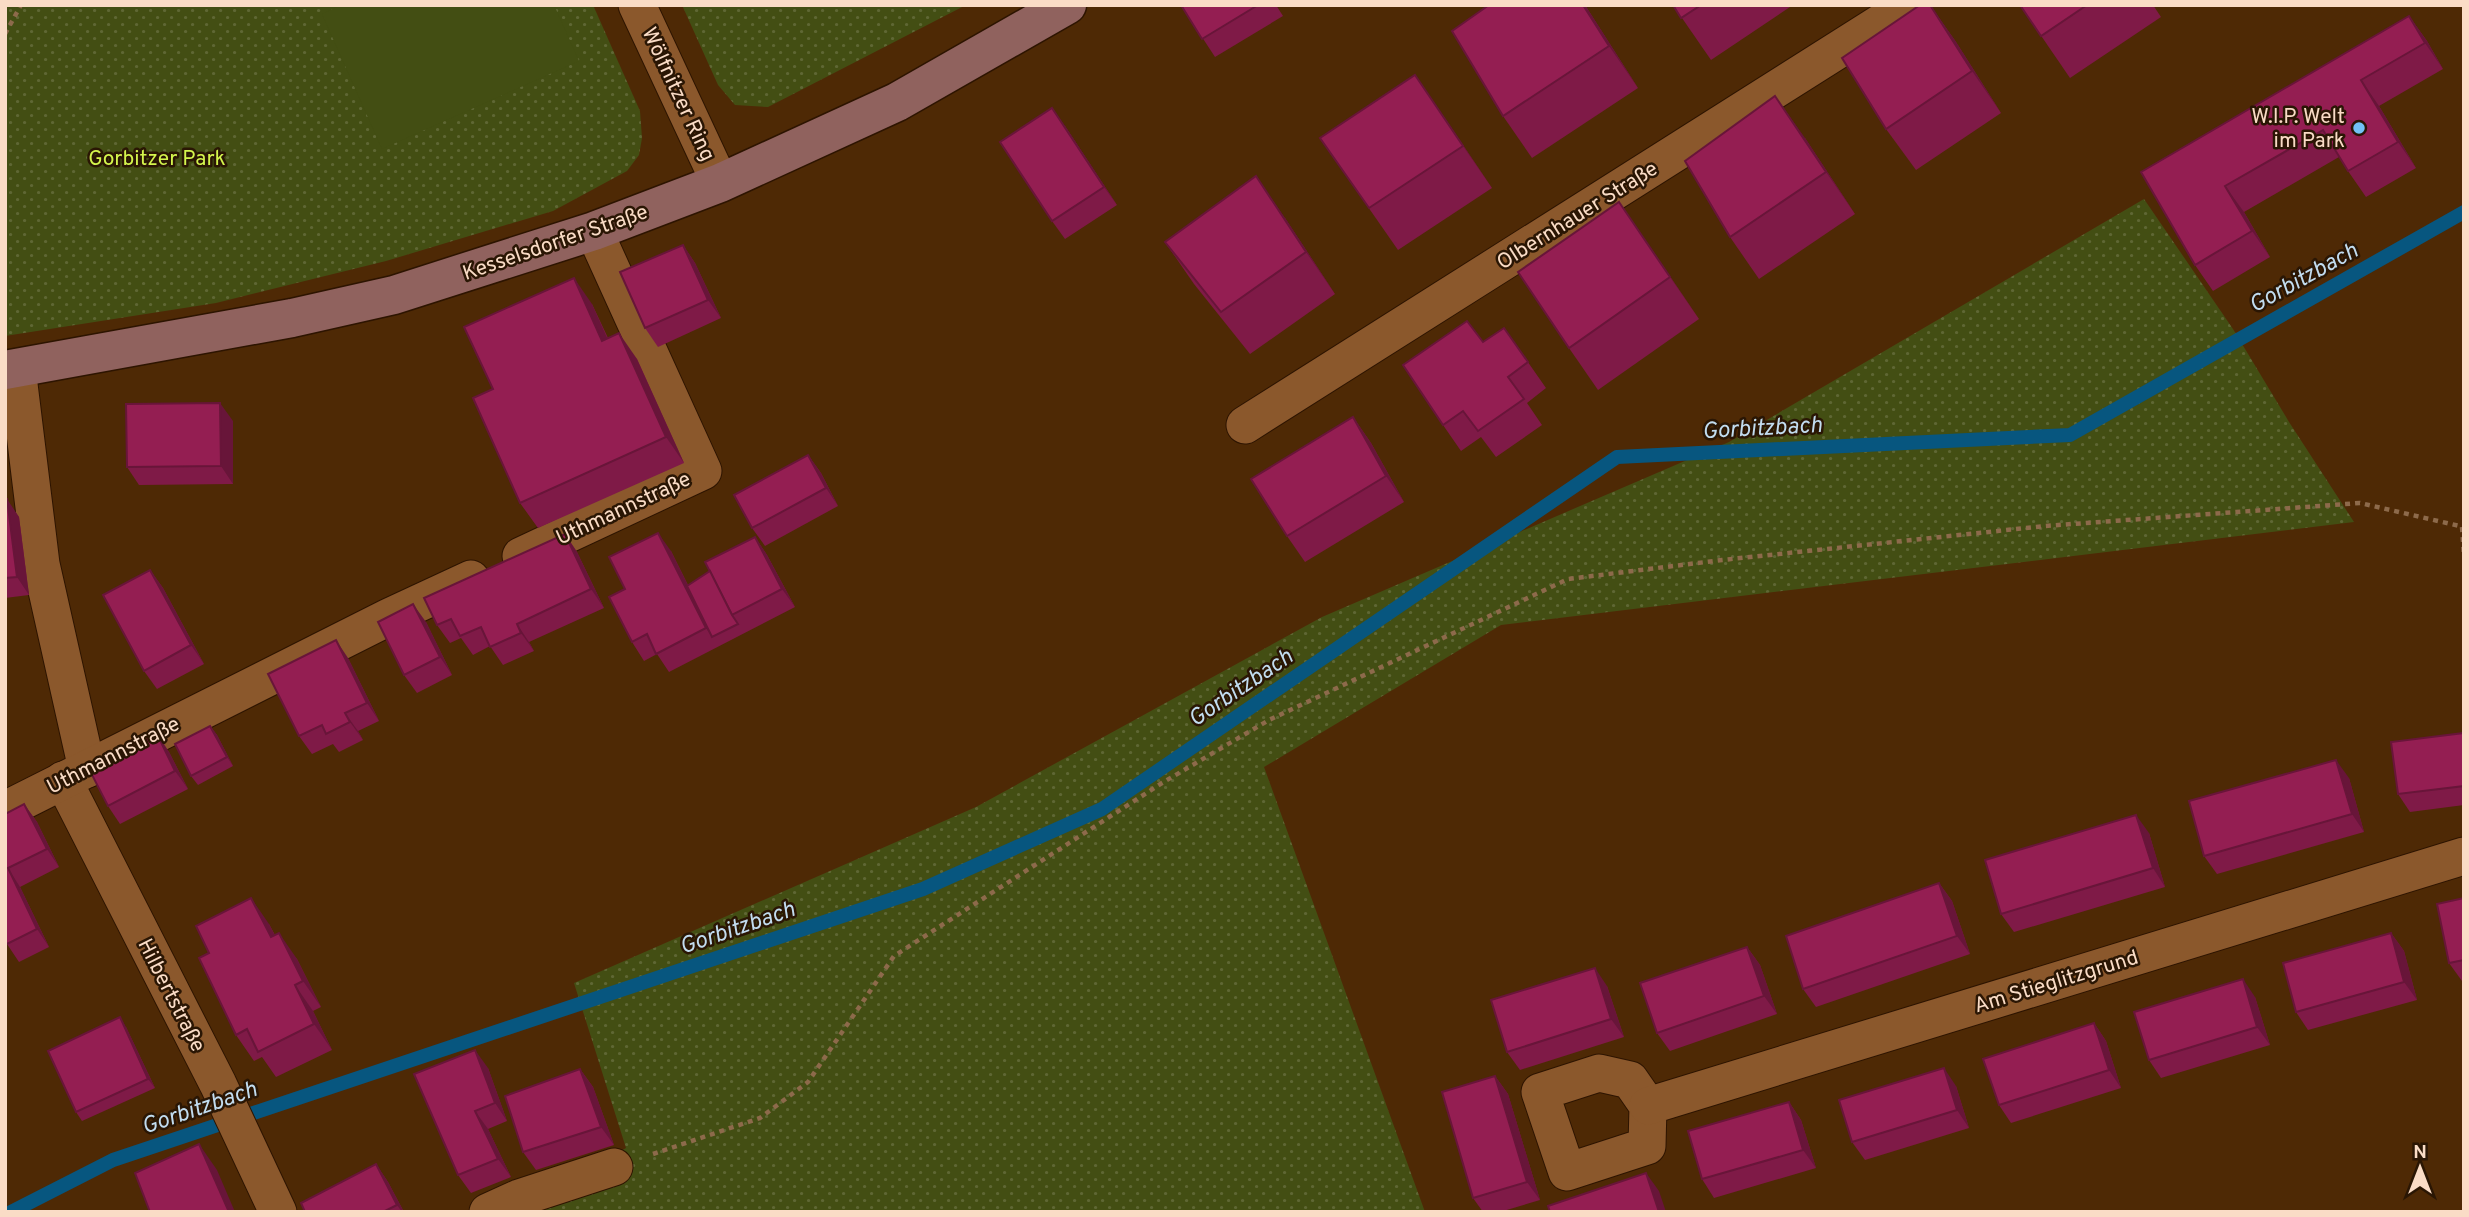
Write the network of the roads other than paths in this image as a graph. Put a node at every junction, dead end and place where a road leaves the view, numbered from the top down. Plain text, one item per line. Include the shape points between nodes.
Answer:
1 (637, 5) edge
2 (1067, 5) edge
3 (1909, 5) edge
4 (720, 183) junction
5 (594, 231) junction
6 (11, 369) edge
7 (1245, 425) dead end
8 (74, 774) junction
9 (5, 810) edge
10 (2464, 856) edge
11 (1648, 1106) dead end
12 (614, 1167) road end
13 (278, 1212) edge
14 (488, 1212) edge

1 - 4 street, Wölfnitzer Ring
2 - 4 main road, Kesselsdorfer Straße via 897,102
3 - 7 street, Olbernhauer Straße
4 - 5 main road, Kesselsdorfer Straße
5 - 6 main road, Kesselsdorfer Straße via 394,295
5 - 8 street, Uthmannstraße via 703,471 389,617
6 - 8 street, Hilbertstraße
8 - 9 street, Uthmannstraße
8 - 13 street, Hilbertstraße
10 - 11 street, Am Stieglitzgrund
12 - 14 street

